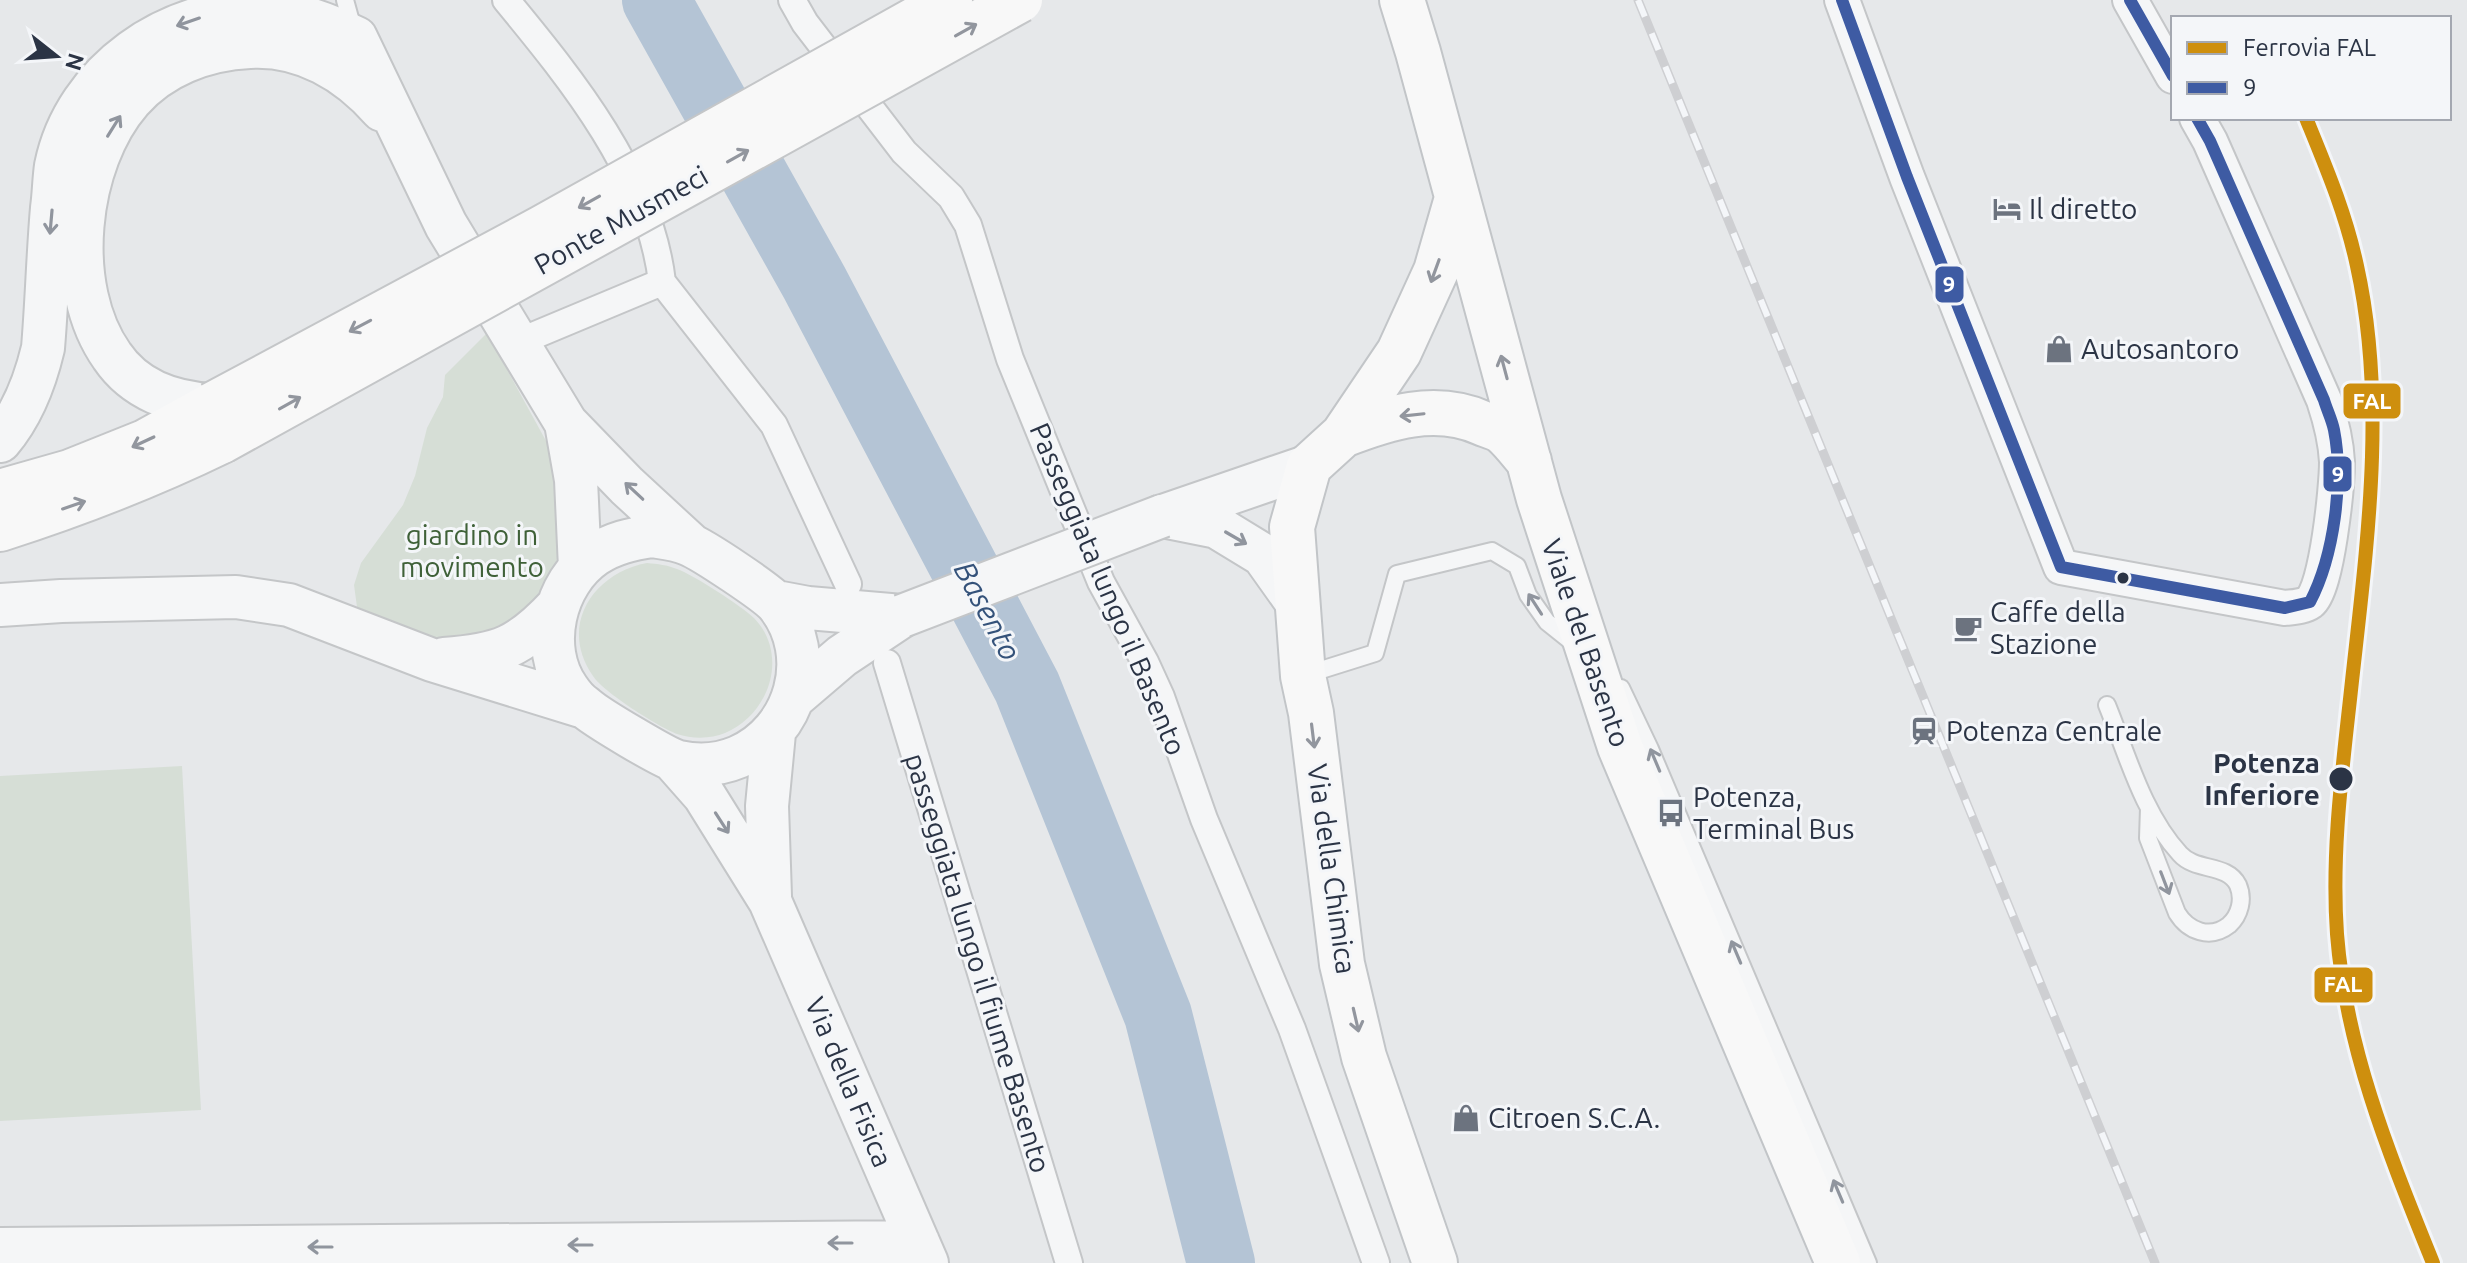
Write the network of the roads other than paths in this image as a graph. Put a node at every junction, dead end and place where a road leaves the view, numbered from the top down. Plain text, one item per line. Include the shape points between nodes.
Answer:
1 (506, 0) edge
2 (792, 0) edge
3 (950, 0) edge
4 (1020, 0) edge
5 (1402, 0) edge
6 (1842, 0) edge
7 (2130, 0) edge
8 (350, 19) edge
9 (2171, 72) edge
10 (2198, 120) edge
11 (398, 129) junction
12 (1457, 196) junction
13 (662, 282) junction
14 (516, 343) junction
15 (217, 423) junction
16 (566, 423) junction
17 (1343, 435) junction
18 (0, 441) edge
19 (1529, 461) junction
20 (1309, 466) junction
21 (0, 492) edge
22 (1162, 516) junction
23 (0, 529) edge
24 (691, 545) junction
25 (1555, 551) junction
26 (580, 568) junction
27 (848, 584) dead end
28 (1295, 600) junction
29 (776, 602) junction
30 (0, 605) edge
31 (558, 606) junction
32 (902, 616) junction
33 (1590, 658) junction
34 (432, 660) junction
35 (887, 663) dead end
36 (1303, 676) junction
37 (794, 697) junction
38 (2107, 705) dead end
39 (584, 707) junction
40 (774, 733) junction
41 (674, 761) junction
42 (2149, 808) junction
43 (770, 901) junction
44 (0, 1249) edge
45 (923, 1253) edge
46 (1069, 1263) edge
47 (1376, 1263) edge
48 (1435, 1263) edge
49 (1838, 1263) edge
50 (1868, 1263) edge

1 - 13 street via 592,111 626,169 659,254
2 - 47 street, Passeggiata lungo il Basento via 904,152 951,197 968,225 1010,359 1101,582 1161,697 1204,819 1292,1029
3 -> 15 main road, Ponte Musmeci, bridge via 542,228
15 -> 4 main road, Ponte Musmeci, bridge
5 - 12 main road, Viale del Basento
6 - 10 street via 2061,567 2285,608 2310,602 2323,573 2335,493 2334,431
7 - 9 street
8 - 11 street
8 -> 18 street via 327,25 265,11 201,18 158,35 98,83 66,136 56,165 43,348 24,405
11 - 14 street via 446,225
15 -> 11 street via 189,404 147,389 112,357 100,335 82,259 86,201 108,134 153,80 202,54 243,47 285,50 337,70
12 -> 17 main road via 1421,307 1399,352
19 -> 12 main road, Viale del Basento
13 - 14 street
13 - 27 street via 774,425
14 - 16 street
15 -> 21 main road
23 -> 15 main road via 155,474
24 -> 16 street
16 - 26 street via 576,480
19 -> 17 main road via 1503,432 1472,418 1440,413 1409,414
17 - 20 main road
19 - 25 main road, Viale del Basento
20 - 22 street
20 - 28 main road, Via della Chimica via 1292,527
22 -> 28 street via 1217,527 1263,555
22 - 32 street, bridge
24 - 26 street via 652,536 632,539 604,550
24 - 29 street
25 - 33 main road, Viale del Basento
50 -> 25 lane via 1650,749
26 - 31 street
28 - 36 main road, Via della Chimica
29 - 32 street
29 - 37 street via 796,647
30 - 34 street via 236,597 289,605
31 - 34 street via 534,632 508,648 478,657
31 - 39 street via 553,627 558,669
32 - 37 street
33 -> 36 lane via 1547,622 1517,566 1492,551 1397,574 1375,653
33 - 49 main road, Viale del Basento via 1620,747
34 - 39 street
35 - 46 street, passeggiata lungo il fiume Basento
36 -> 48 main road, Via della Chimica via 1342,964 1364,1057
37 - 40 street
38 - 42 lane
39 - 41 street
40 - 41 street via 718,764
40 - 43 street via 767,806
41 -> 43 street via 704,795
42 -> 42 lane via 2148,838 2177,913 2202,933 2230,924 2241,906 2233,878 2183,858
43 - 45 street, Via della Fisica
45 -> 44 street

